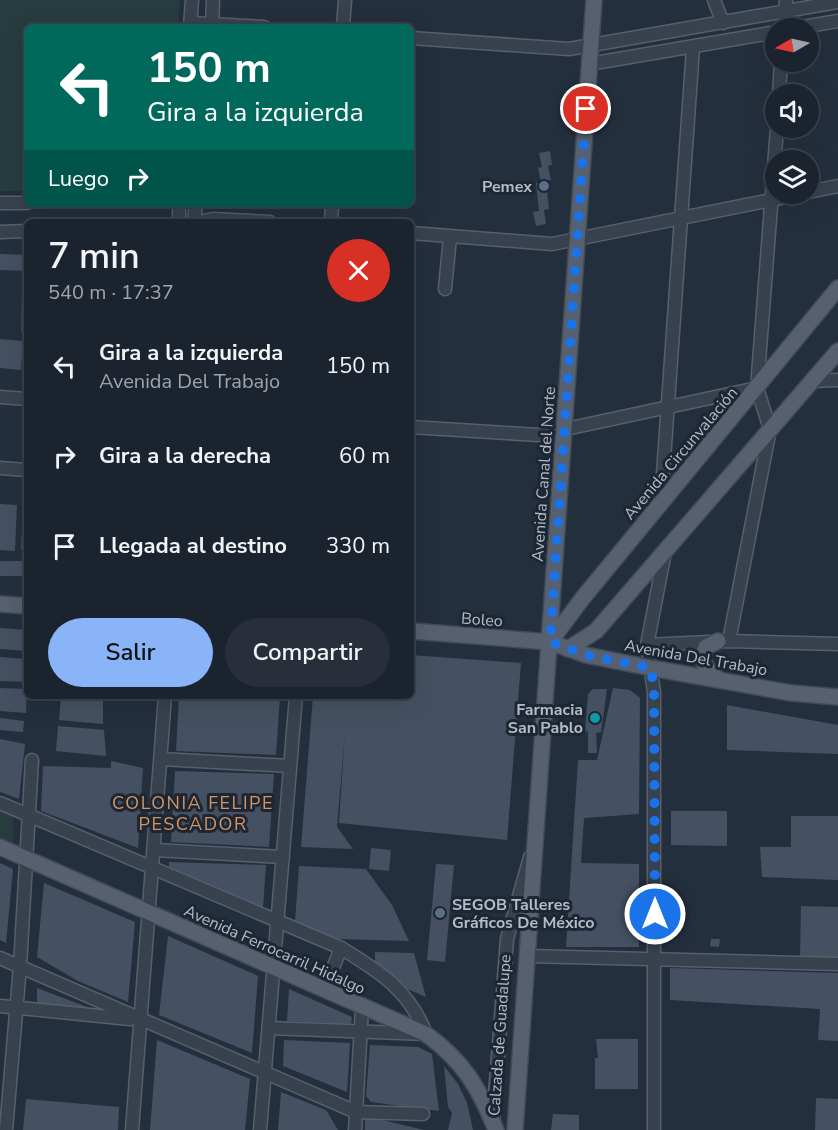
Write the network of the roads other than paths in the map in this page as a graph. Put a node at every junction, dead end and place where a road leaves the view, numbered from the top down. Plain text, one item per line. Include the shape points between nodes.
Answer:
1 (192, 0) edge
2 (213, 0) edge
3 (345, 0) edge
4 (594, 0) edge
5 (714, 0) edge
6 (838, 2) edge
7 (785, 6) edge
8 (838, 21) edge
9 (723, 23) junction
10 (190, 24) edge
11 (212, 24) edge
12 (343, 24) edge
13 (819, 24) edge
14 (765, 34) edge
15 (414, 38) edge
16 (591, 46) junction
17 (693, 48) junction
18 (589, 64) junction
19 (838, 186) edge
20 (819, 190) edge
21 (765, 201) edge
22 (0, 203) edge
23 (24, 203) edge
24 (772, 204) edge
25 (681, 217) junction
26 (24, 231) edge
27 (0, 232) edge
28 (414, 233) edge
29 (450, 237) junction
30 (576, 240) junction
31 (838, 288) edge
32 (445, 290) dead end
33 (838, 351) edge
34 (838, 380) edge
35 (812, 381) junction
36 (757, 388) junction
37 (0, 397) edge
38 (24, 399) edge
39 (670, 408) junction
40 (414, 427) edge
41 (770, 429) junction
42 (565, 430) junction
43 (0, 468) edge
44 (24, 470) edge
45 (661, 502) junction
46 (665, 550) junction
47 (0, 604) edge
48 (24, 606) edge
49 (414, 631) edge
50 (724, 641) junction
51 (550, 642) junction
52 (838, 644) edge
53 (647, 645) junction
54 (568, 649) junction
55 (651, 668) junction
56 (720, 680) junction
57 (838, 697) edge
58 (165, 699) edge
59 (296, 699) edge
60 (161, 759) junction
61 (32, 760) dead end
62 (290, 766) junction
63 (0, 803) edge
64 (28, 815) junction
65 (537, 836) junction
66 (0, 847) edge
67 (155, 850) junction
68 (283, 857) junction
69 (26, 859) junction
70 (153, 869) junction
71 (150, 913) junction
72 (278, 921) junction
73 (341, 948) junction
74 (528, 956) junction
75 (0, 958) edge
76 (655, 959) junction
77 (838, 964) edge
78 (20, 966) junction
79 (273, 967) junction
80 (324, 990) junction
81 (0, 1006) edge
82 (17, 1008) junction
83 (362, 1008) junction
84 (142, 1020) junction
85 (270, 1028) junction
86 (361, 1033) junction
87 (426, 1034) junction
88 (266, 1072) junction
89 (356, 1112) junction
90 (423, 1114) dead end
91 (493, 1127) edge
92 (6, 1130) edge
93 (132, 1130) edge
94 (260, 1130) edge
95 (355, 1130) edge
96 (515, 1130) edge
97 (654, 1130) edge

1 - 10 street
2 - 11 street
3 - 12 street
4 - 16 main road, Avenida Canal del Norte
5 - 9 street
6 - 7 street
7 - 9 street
8 - 13 street
9 - 16 street
14 - 17 street
15 - 16 street via 569,49
16 - 18 main road, Avenida Canal del Norte
17 - 18 street
17 - 25 street
18 - 30 main road, Avenida Canal del Norte
19 - 20 street
21 - 25 street
22 - 23 street
24 - 36 street
25 - 30 street
25 - 39 street
26 - 27 street
28 - 29 street
29 - 30 street via 552,244
29 - 32 street
30 - 42 main road, Avenida Canal del Norte
31 - 36 main road, Avenida Circunvalación
33 - 35 main road
34 - 35 street
35 - 41 main road
36 - 39 street
36 - 41 street
36 - 45 main road, Avenida Circunvalación
37 - 38 street
39 - 42 street
39 - 45 street
40 - 42 street via 538,435
41 - 46 main road
41 - 50 street
42 - 51 main road, Avenida Canal del Norte
43 - 44 street
45 - 51 main road, Avenida Circunvalación
46 - 53 street
46 - 54 main road via 596,631
47 - 48 main road
49 - 51 main road, Boleo
50 - 52 street
50 - 53 street
50 - 56 main road via 706,647 702,658 707,669
51 - 54 main road, Avenida Del Trabajo
51 - 65 main road, Avenida Canal del Norte
53 - 55 street
54 - 55 main road, Avenida Del Trabajo
55 - 56 main road, Avenida Del Trabajo
55 - 76 street
56 - 57 main road, Avenida Del Trabajo
58 - 60 street
59 - 62 street
60 - 62 street
60 - 67 street
61 - 64 street
62 - 68 street
63 - 64 street
64 - 69 street
64 - 70 street
65 - 74 main road, Avenida Canal del Norte
65 - 91 street, Calzada de Guadalupe via 507,939
66 - 69 main road, Avenida Ferrocarril Hidalgo
67 - 68 street
67 - 70 street
68 - 72 street
69 - 71 main road, Avenida Ferrocarril Hidalgo
69 - 78 street
70 - 71 street
70 - 72 street
71 - 79 main road, Avenida Ferrocarril Hidalgo
71 - 84 street
72 - 73 street
72 - 79 street
73 - 80 street
73 - 87 street via 372,967 400,992 417,1012
74 - 76 street
74 - 96 main road, Avenida Canal del Norte
75 - 78 street
76 - 77 street
76 - 97 street
78 - 82 street
78 - 84 street
79 - 80 main road, Avenida Ferrocarril Hidalgo
79 - 85 street
80 - 83 main road, Avenida Ferrocarril Hidalgo
81 - 82 street
82 - 84 street
82 - 92 street
83 - 86 street
83 - 87 main road, Avenida Ferrocarril Hidalgo
84 - 88 street
84 - 93 street
85 - 86 street
85 - 88 street
86 - 87 street
86 - 89 street
87 - 91 main road, Avenida Ferrocarril Hidalgo via 462,1065 477,1086
88 - 89 street
88 - 94 street
89 - 90 street
89 - 95 street

